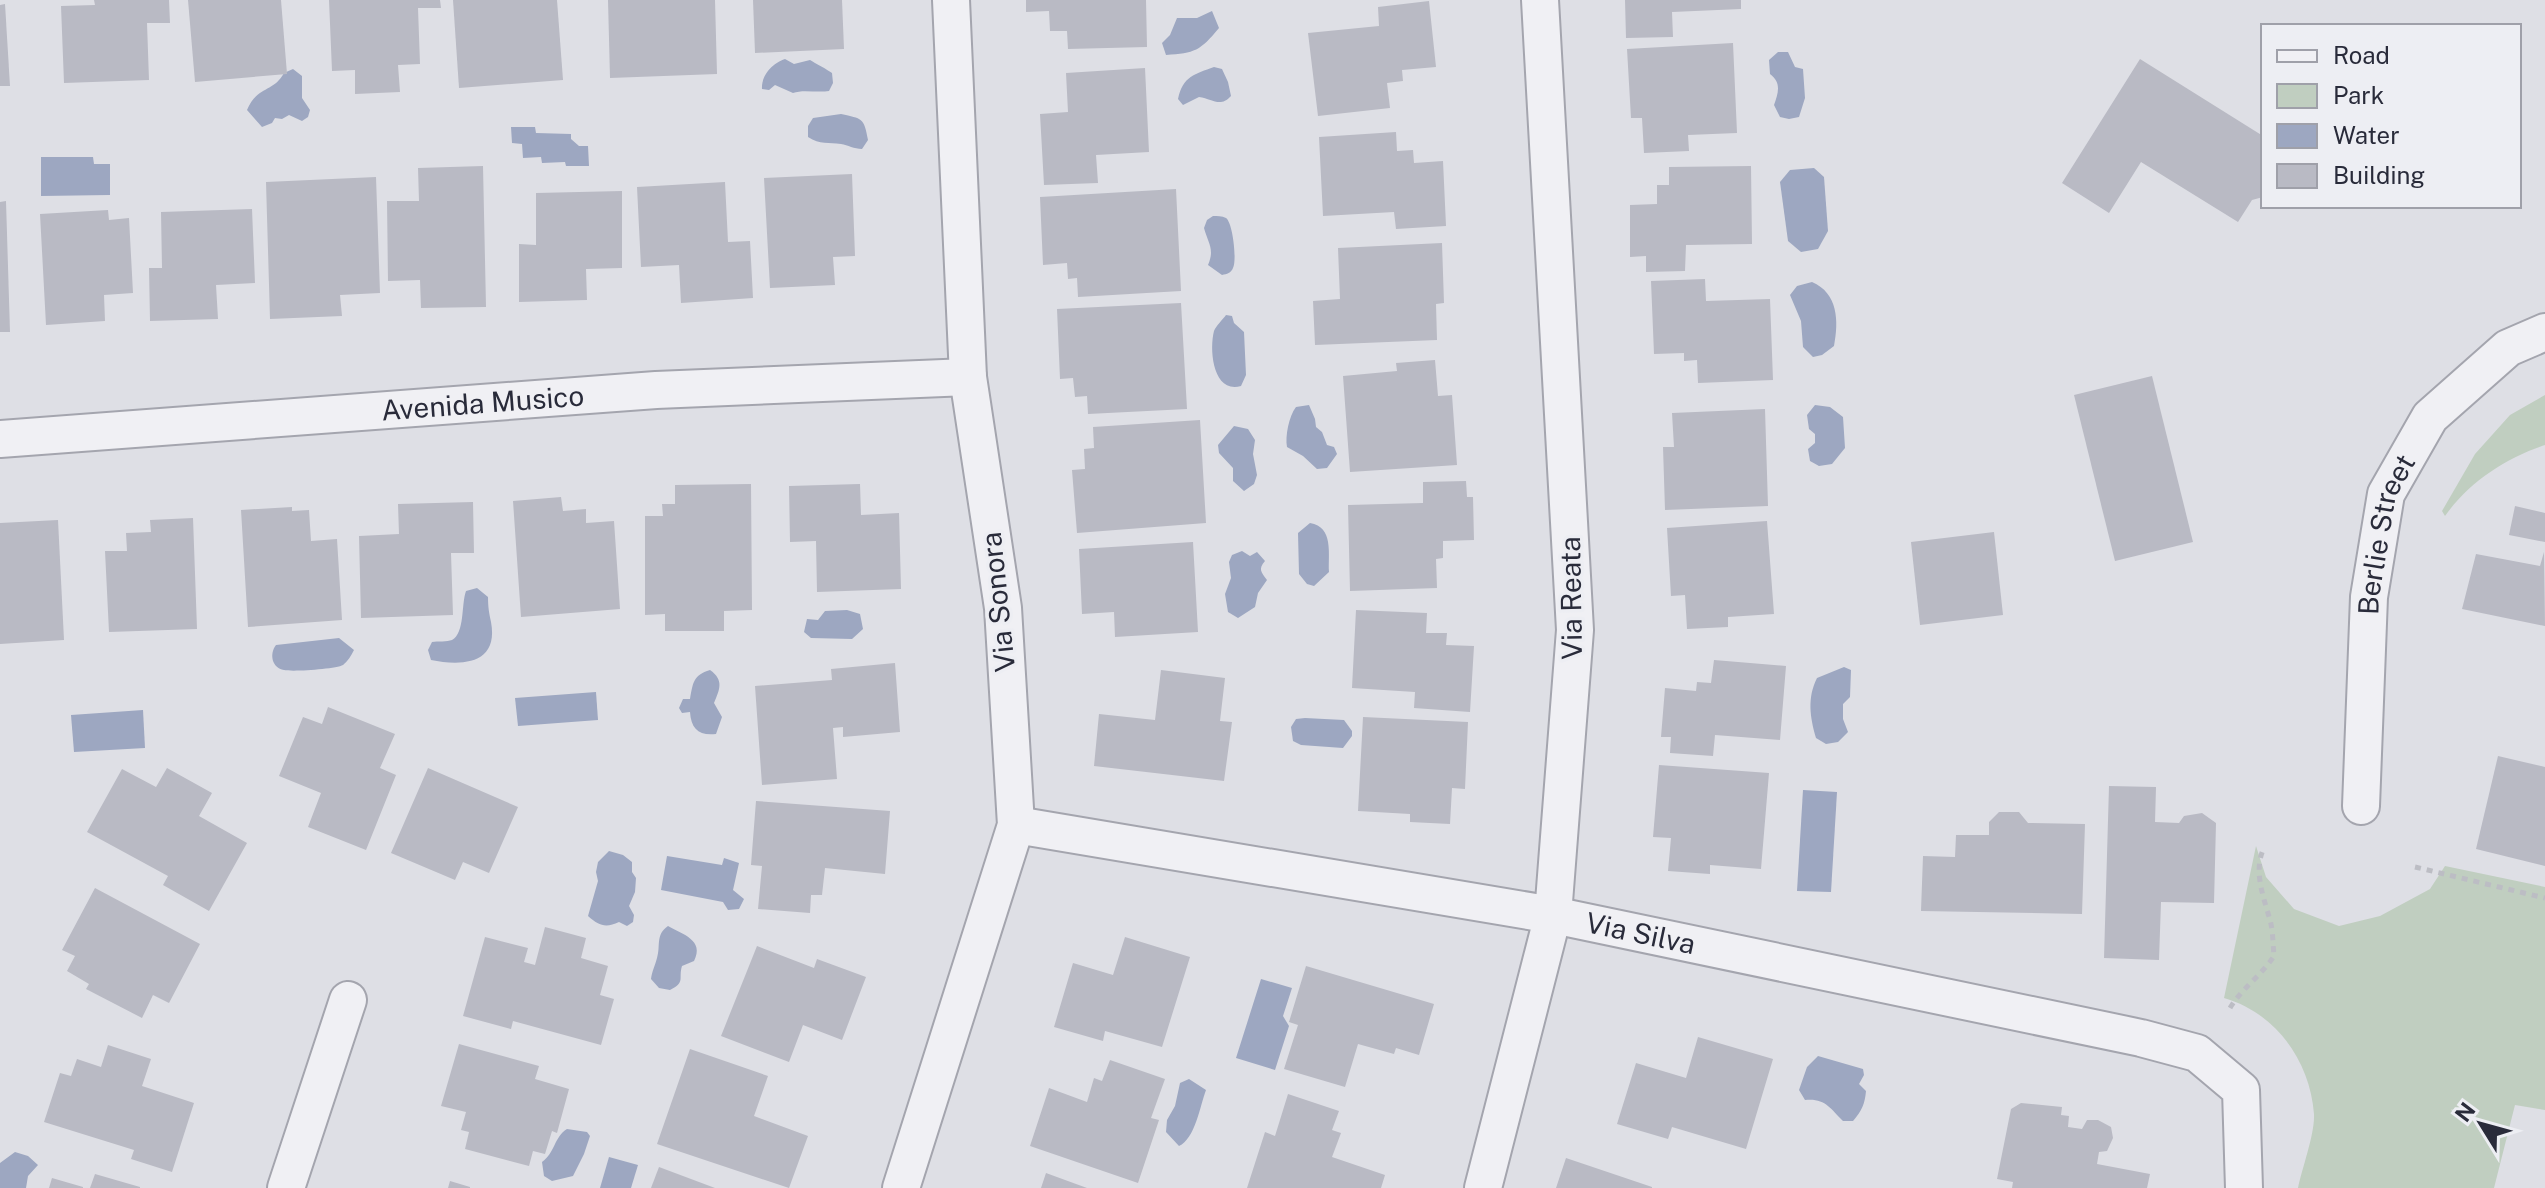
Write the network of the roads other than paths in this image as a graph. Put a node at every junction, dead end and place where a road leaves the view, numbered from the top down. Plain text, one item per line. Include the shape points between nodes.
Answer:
1 (951, 0) edge
2 (1540, 0) edge
3 (2545, 332) edge
4 (968, 377) junction
5 (0, 439) edge
6 (2361, 806) dead end
7 (1016, 825) junction
8 (1553, 915) junction
9 (348, 1000) dead end
10 (286, 1188) edge
11 (901, 1188) edge
12 (1483, 1188) edge
13 (2244, 1188) edge

1 - 4 street, Via Sonora
2 - 8 street, Via Reata via 1575,630
3 - 6 street, Berlie Street via 2508,348 2430,417 2386,494 2369,597
4 - 5 street, Avenida Musico via 656,390
4 - 7 street, Via Sonora via 1003,608
7 - 8 street, Via Silva
7 - 11 street, Via Sonora
8 - 12 street, Via Reata
8 - 13 street, Via Silva via 2197,1053 2241,1090
9 - 10 street

